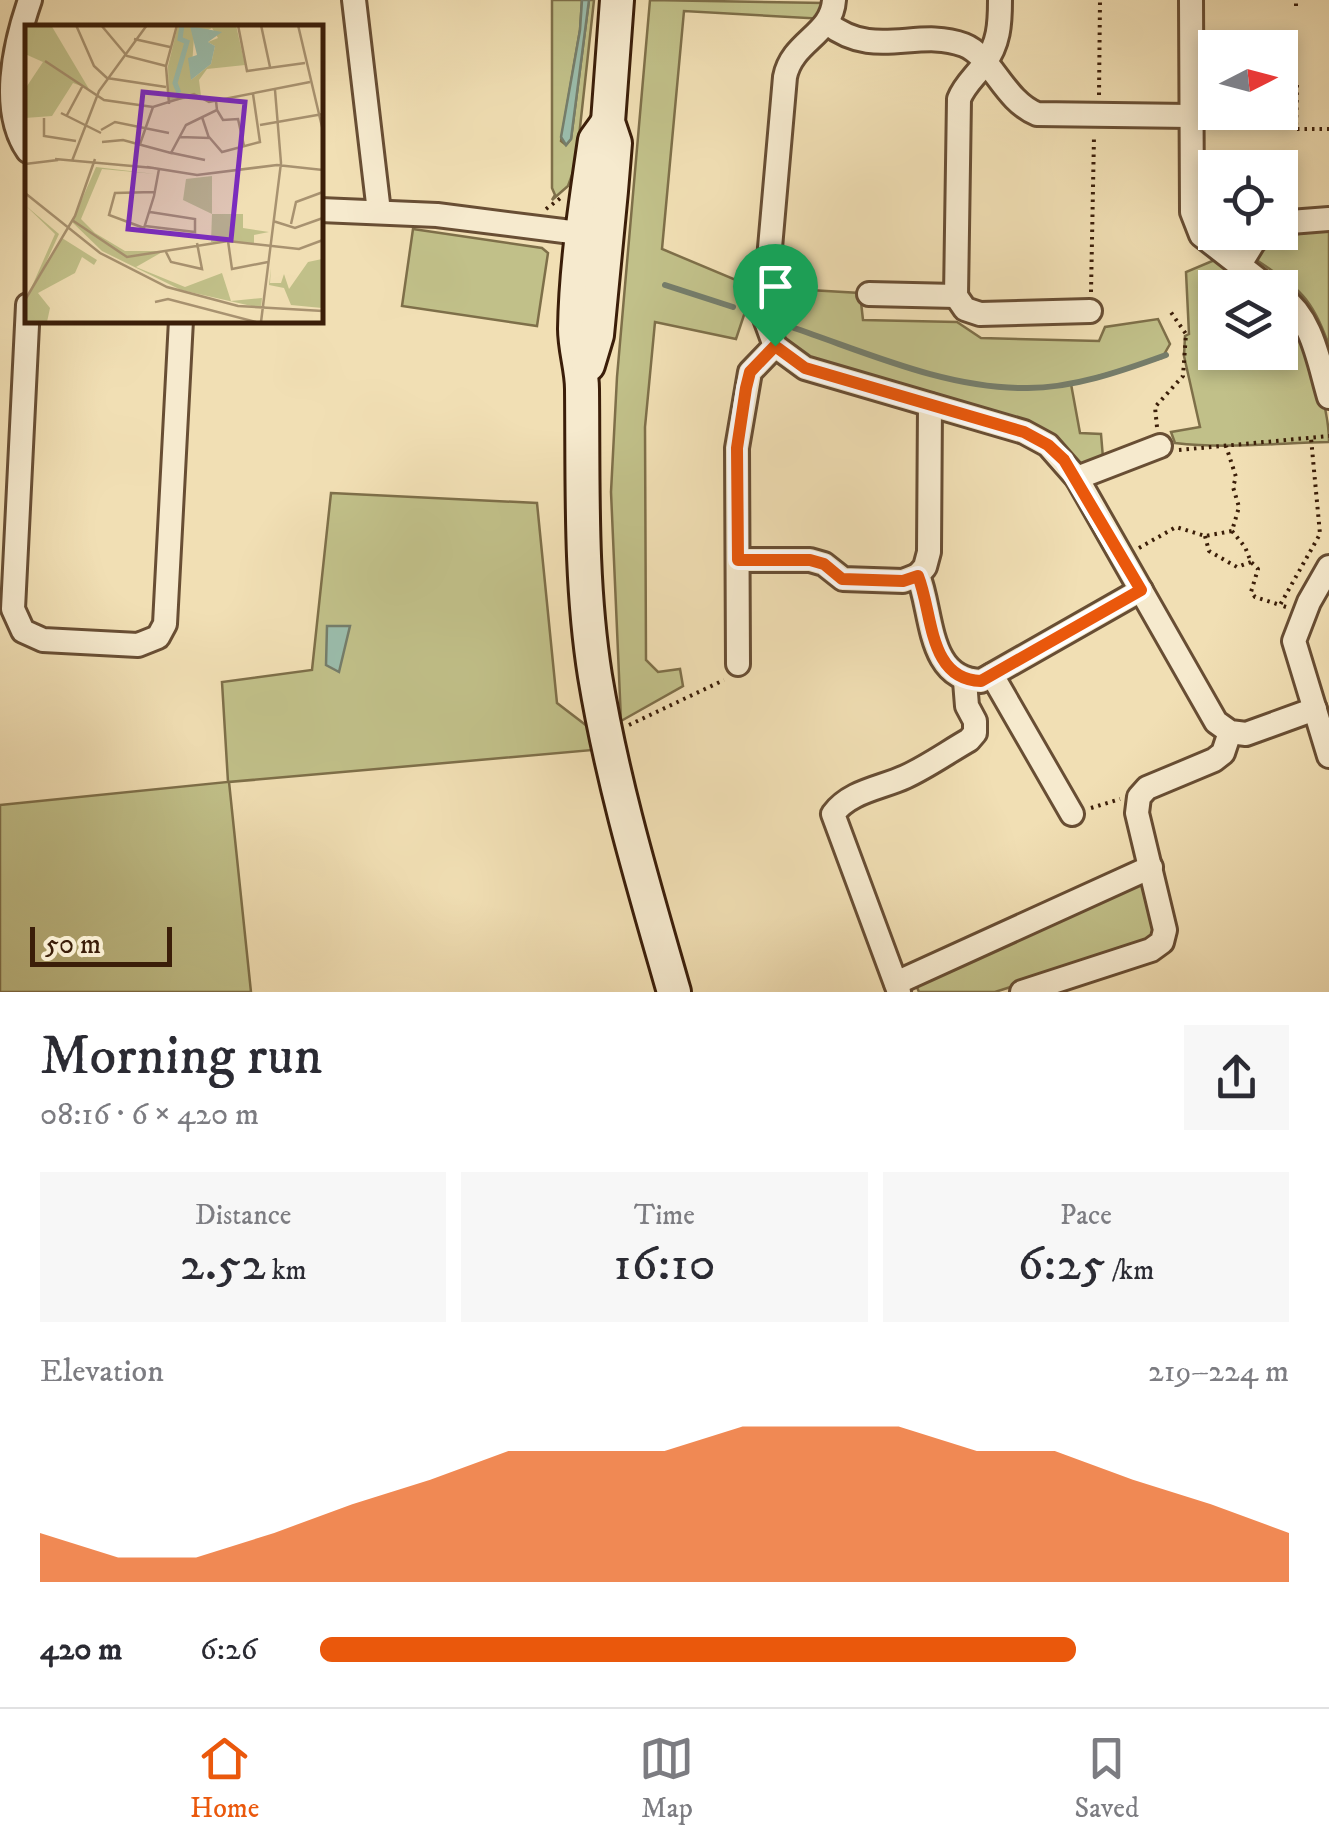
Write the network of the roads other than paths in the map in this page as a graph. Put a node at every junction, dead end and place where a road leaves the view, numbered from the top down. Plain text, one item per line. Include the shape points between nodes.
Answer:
1 (30, 0) edge
2 (354, 0) edge
3 (618, 0) edge
4 (834, 0) edge
5 (1000, 0) edge
6 (1191, 0) edge
7 (827, 23) junction
8 (984, 64) junction
9 (1190, 116) junction
10 (21, 144) edge
11 (322, 210) edge
12 (379, 212) junction
13 (1329, 219) edge
14 (1298, 221) edge
15 (595, 235) junction
16 (1248, 250) edge
17 (1239, 266) junction
18 (1244, 270) edge
19 (869, 294) dead end
20 (956, 296) junction
21 (1090, 312) road end
22 (1298, 312) edge
23 (27, 322) edge
24 (182, 322) edge
25 (775, 346) junction
26 (1329, 397) edge
27 (930, 406) junction
28 (1160, 446) road end
29 (1077, 478) junction
30 (738, 560) junction
31 (1329, 566) edge
32 (918, 576) junction
33 (1141, 590) junction
34 (9, 630) edge
35 (738, 664) road end
36 (992, 676) junction
37 (965, 681) junction
38 (1315, 709) junction
39 (1230, 732) junction
40 (1329, 756) edge
41 (1072, 814) road end
42 (1150, 867) junction
43 (898, 987) edge
44 (674, 992) edge
45 (1022, 992) edge

1 - 10 street via 9,82 7,115
2 - 12 street
3 - 15 main road via 608,122 615,143
4 - 7 street
5 - 8 street via 1000,32
6 - 9 street
7 - 8 street via 856,42 958,44
7 - 25 street via 795,52 786,77 764,316
8 - 9 street via 1018,106 1036,114
8 - 20 street via 960,99
9 - 17 street via 1192,212 1201,235
11 - 12 street
12 - 15 street
13 - 14 street
15 - 44 main road via 597,335 582,383 586,602 625,827
16 - 17 street
17 - 18 street
19 - 20 street
20 - 21 street via 965,310 980,314
22 - 26 street
23 - 34 street
24 - 34 street via 162,631 138,645 42,640
25 - 27 street via 805,368
25 - 30 street via 750,372 746,388 737,448
27 - 29 street via 1024,432 1048,445
27 - 32 street via 930,552
28 - 29 street
29 - 33 street
30 - 32 street via 810,560 842,579
30 - 35 street
31 - 38 street via 1294,641
32 - 37 street via 934,640 954,676
33 - 36 street
33 - 39 street via 1216,722
36 - 37 street
36 - 41 street
37 - 43 street via 975,733 834,814
38 - 39 street via 1246,734
38 - 40 street
39 - 42 street via 1214,760 1139,797
42 - 43 street
42 - 45 street via 1162,942

